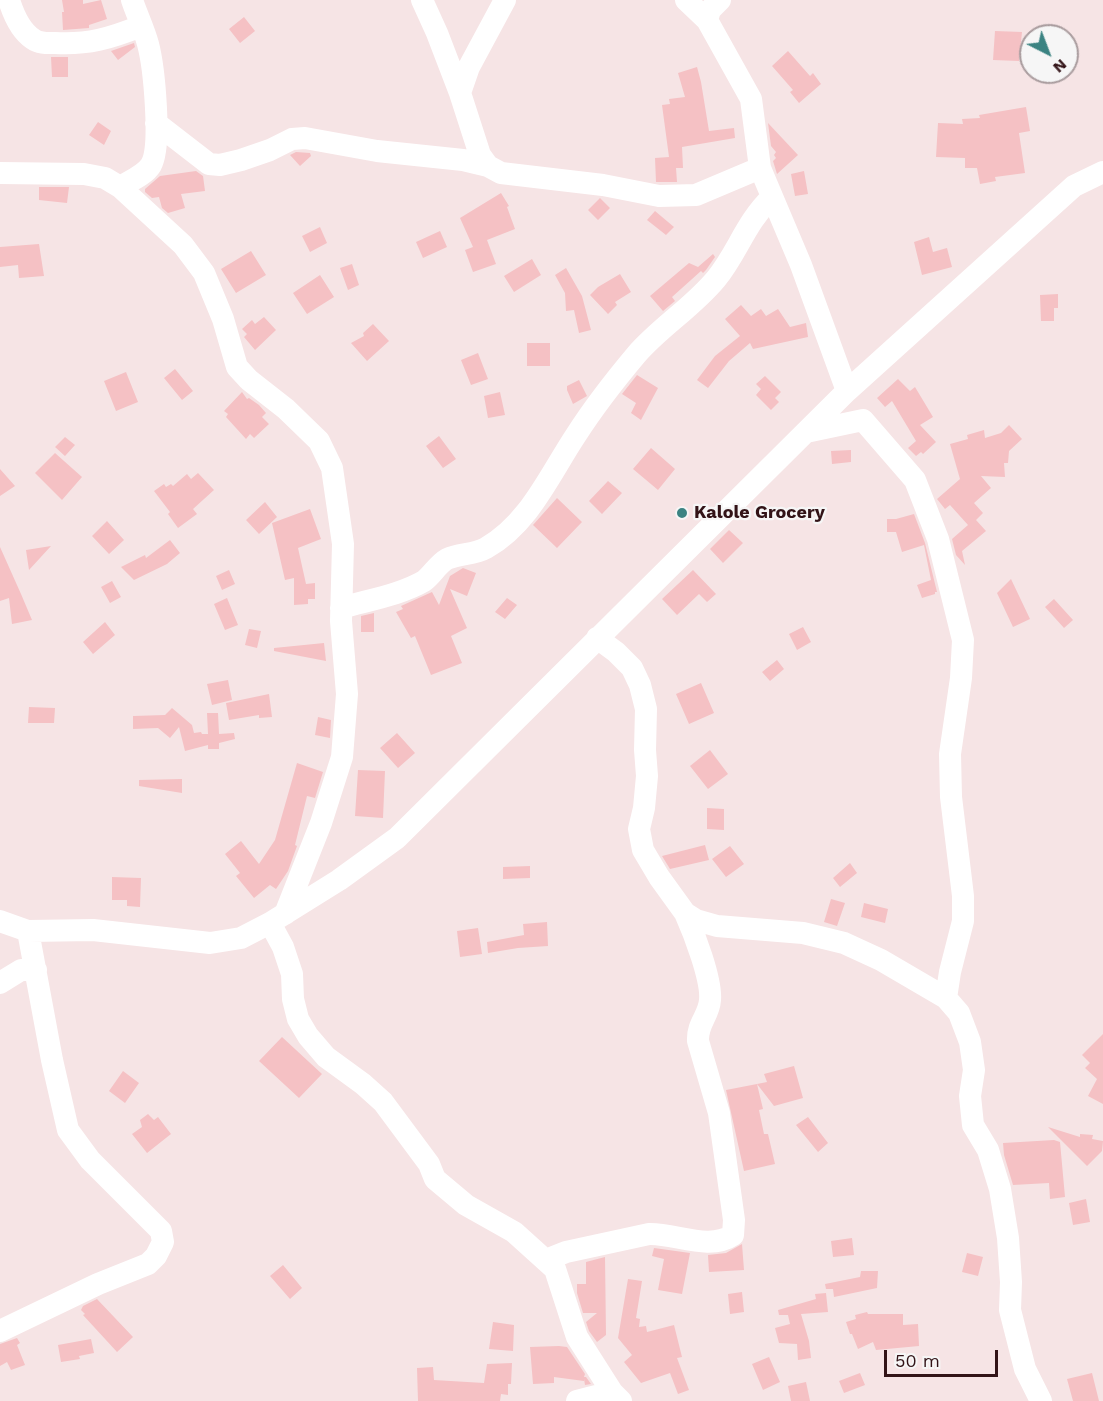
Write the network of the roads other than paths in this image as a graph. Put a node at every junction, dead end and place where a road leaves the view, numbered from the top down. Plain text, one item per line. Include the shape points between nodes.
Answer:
1 (9, 0) edge
2 (132, 0) edge
3 (422, 0) edge
4 (505, 0) edge
5 (686, 0) edge
6 (720, 0) edge
7 (707, 20) junction
8 (141, 26) junction
9 (460, 93) junction
10 (156, 123) junction
11 (488, 166) junction
12 (760, 168) junction
13 (1103, 172) edge
14 (0, 173) edge
15 (120, 187) junction
16 (772, 197) junction
17 (847, 392) junction
18 (806, 432) junction
19 (341, 608) junction
20 (597, 639) junction
21 (686, 913) junction
22 (277, 919) junction
23 (0, 921) edge
24 (27, 931) junction
25 (36, 970) junction
26 (0, 983) edge
27 (946, 998) junction
28 (546, 1260) junction
29 (0, 1331) edge
30 (616, 1396) edge
31 (577, 1401) edge
32 (1041, 1401) edge

1 - 8 street via 22,27 41,43 92,43
2 - 8 street
3 - 9 street
4 - 9 street
5 - 7 street
6 - 7 street
7 - 12 street via 751,99
8 - 10 street via 148,46
9 - 11 street via 480,155
10 - 11 street via 208,164 241,160 292,139 305,138
10 - 15 street via 151,165
11 - 12 street via 501,174 603,185 659,196 696,195
12 - 16 street
13 - 17 street via 1074,186
14 - 15 street via 84,174 105,178
15 - 19 street via 183,245 204,273 237,367 319,441 332,468 343,544
16 - 17 street
16 - 19 street via 757,211 716,279 637,354 609,389 516,524 486,549 445,560 424,580
17 - 18 street
18 - 20 street
18 - 27 street via 864,420 915,480 948,576 963,640 950,754 963,921
19 - 22 street via 347,693 342,757 321,823
20 - 21 street via 632,668 640,685 646,709 647,776 639,829 643,850
20 - 22 street via 397,838
21 - 27 street via 717,926 803,933 844,943
21 - 28 street via 710,994 698,1041 718,1113 733,1234 721,1241 697,1241 649,1234
22 - 24 street via 241,938 210,943 93,930
22 - 28 street via 292,974 298,1018 308,1036 326,1057 382,1102 429,1164 435,1179 466,1205 514,1232
23 - 24 street
24 - 25 street
25 - 26 street via 21,970
25 - 29 street via 68,1130 90,1160 161,1232 163,1242 148,1264
27 - 32 street via 959,1013 970,1042 973,1125 988,1150 1000,1189 1008,1238 1010,1310 1025,1369
28 - 30 street via 555,1269 577,1337
30 - 31 street

